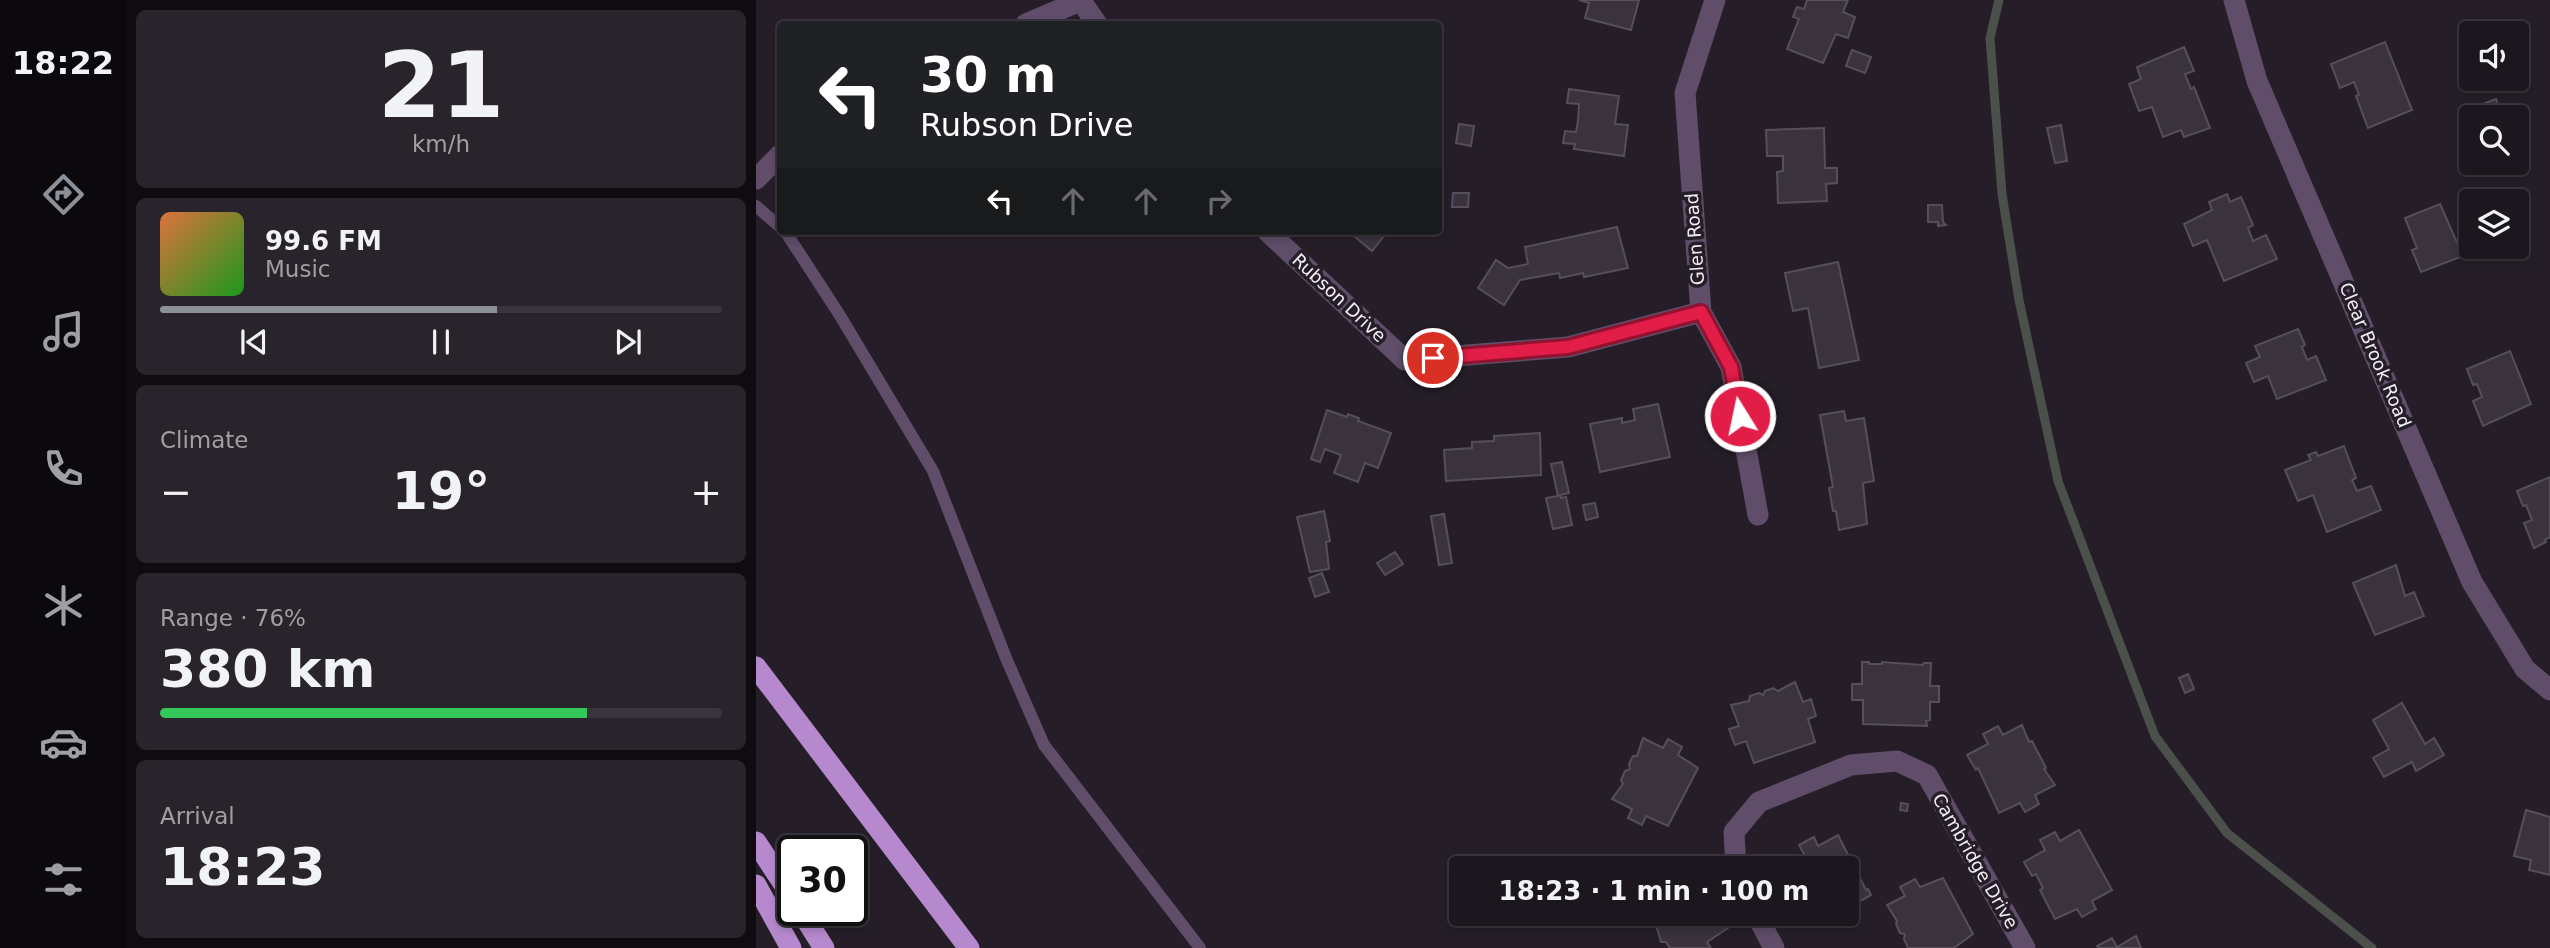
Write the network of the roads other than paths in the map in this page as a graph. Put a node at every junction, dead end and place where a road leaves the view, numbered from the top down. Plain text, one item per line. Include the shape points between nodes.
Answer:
1 (1082, 0) edge
2 (1715, 0) edge
3 (2234, 0) edge
4 (1033, 21) edge
5 (1095, 21) edge
6 (777, 158) edge
7 (756, 179) edge
8 (756, 206) edge
9 (777, 224) edge
10 (788, 235) edge
11 (1271, 235) edge
12 (1701, 312) junction
13 (1758, 515) dead end
14 (756, 667) edge
15 (2550, 690) edge
16 (756, 842) edge
17 (1735, 856) edge
18 (777, 874) edge
19 (756, 885) edge
20 (810, 926) edge
21 (1762, 926) edge
22 (791, 948) edge
23 (824, 948) edge
24 (969, 948) edge
25 (1200, 948) edge
26 (1774, 948) edge
27 (2025, 948) edge

1 - 4 street
1 - 5 street
2 - 12 street, Glen Road via 1685,93
3 - 15 street, Clear Brook Road via 2257,81 2472,582 2525,669
6 - 7 street
8 - 9 lane
10 - 25 lane via 933,471 1044,745
11 - 12 street, Rubson Drive via 1405,360 1568,347
12 - 13 street, Glen Road via 1731,367
14 - 24 highway
16 - 18 highway
17 - 27 street, Cambridge Drive via 1734,832 1759,802 1852,765 1897,761 1927,775
19 - 22 highway
20 - 23 highway
21 - 26 street

